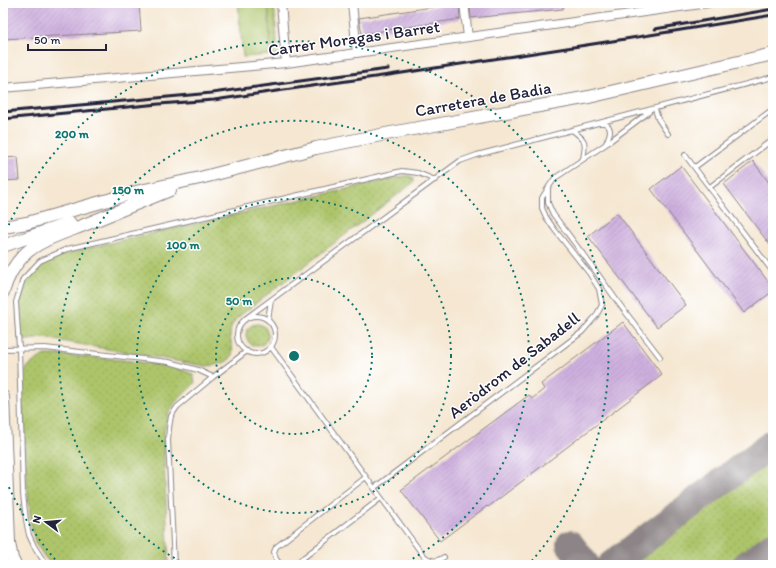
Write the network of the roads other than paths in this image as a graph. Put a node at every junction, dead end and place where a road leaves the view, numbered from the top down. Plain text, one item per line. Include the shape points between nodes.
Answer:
1 (281, 3) edge
2 (352, 3) edge
3 (464, 3) edge
4 (708, 3) edge
5 (655, 7) edge
6 (468, 37) junction
7 (357, 53) junction
8 (773, 54) edge
9 (286, 63) junction
10 (773, 77) edge
11 (3, 88) edge
12 (655, 109) junction
13 (773, 109) edge
14 (650, 110) junction
15 (602, 122) junction
16 (572, 130) junction
17 (668, 134) dead end
18 (773, 139) edge
19 (606, 144) junction
20 (685, 155) dead end
21 (583, 159) junction
22 (695, 167) junction
23 (200, 178) junction
24 (435, 180) junction
25 (710, 187) junction
26 (548, 188) junction
27 (3, 227) edge
28 (3, 246) edge
29 (773, 272) edge
30 (3, 292) edge
31 (271, 300) junction
32 (245, 319) junction
33 (268, 320) junction
34 (271, 347) junction
35 (19, 348) junction
36 (3, 349) edge
37 (247, 351) junction
38 (660, 357) dead end
39 (213, 377) junction
40 (3, 391) edge
41 (3, 398) edge
42 (366, 477) junction
43 (374, 488) junction
44 (381, 498) junction
45 (444, 557) dead end
46 (15, 565) edge
47 (48, 565) edge
48 (174, 565) edge
49 (281, 565) edge
50 (294, 565) edge

1 - 9 street
2 - 7 street
3 - 6 street
4 - 5 street, Carrer Moragas i Barret
5 - 6 street, Carrer Moragas i Barret
6 - 7 street, Carrer Moragas i Barret
7 - 9 street, Carrer Moragas i Barret
8 - 23 street, Carretera de Badia via 589,97 316,148
9 - 11 street, Carrer Moragas i Barret
10 - 12 lane
12 - 14 lane
12 - 17 lane
13 - 22 lane
14 - 15 lane
14 - 19 lane
15 - 16 lane
15 - 19 lane via 610,127 611,134
16 - 21 lane via 584,141
16 - 24 lane via 460,161
18 - 25 lane
19 - 21 lane
20 - 22 lane
21 - 26 lane via 555,178
22 - 25 lane
23 - 27 street
23 - 28 street
23 - 30 street via 40,244 25,254 12,270
24 - 31 lane
24 - 35 lane via 418,173 402,171 67,249 40,261 23,280 16,302
25 - 29 lane
26 - 38 lane via 548,203 553,214
26 - 43 lane, Aeròdrom de Sabadell via 542,198 542,208 546,218 590,273 599,290 602,305 596,316 582,332
31 - 32 lane
31 - 33 lane
32 - 33 lane via 257,316
32 - 37 lane via 238,329 238,336 239,342
33 - 34 lane via 272,324 275,336
34 - 37 lane via 260,353
34 - 42 lane
35 - 36 lane
35 - 39 lane via 45,348 169,362
35 - 47 lane via 26,520 34,546
37 - 39 lane
39 - 48 lane via 177,407 169,428
40 - 41 street
41 - 46 street via 9,543
42 - 43 lane
42 - 49 lane via 276,548 276,559
43 - 44 lane
44 - 45 lane via 423,555 434,561
44 - 50 lane

